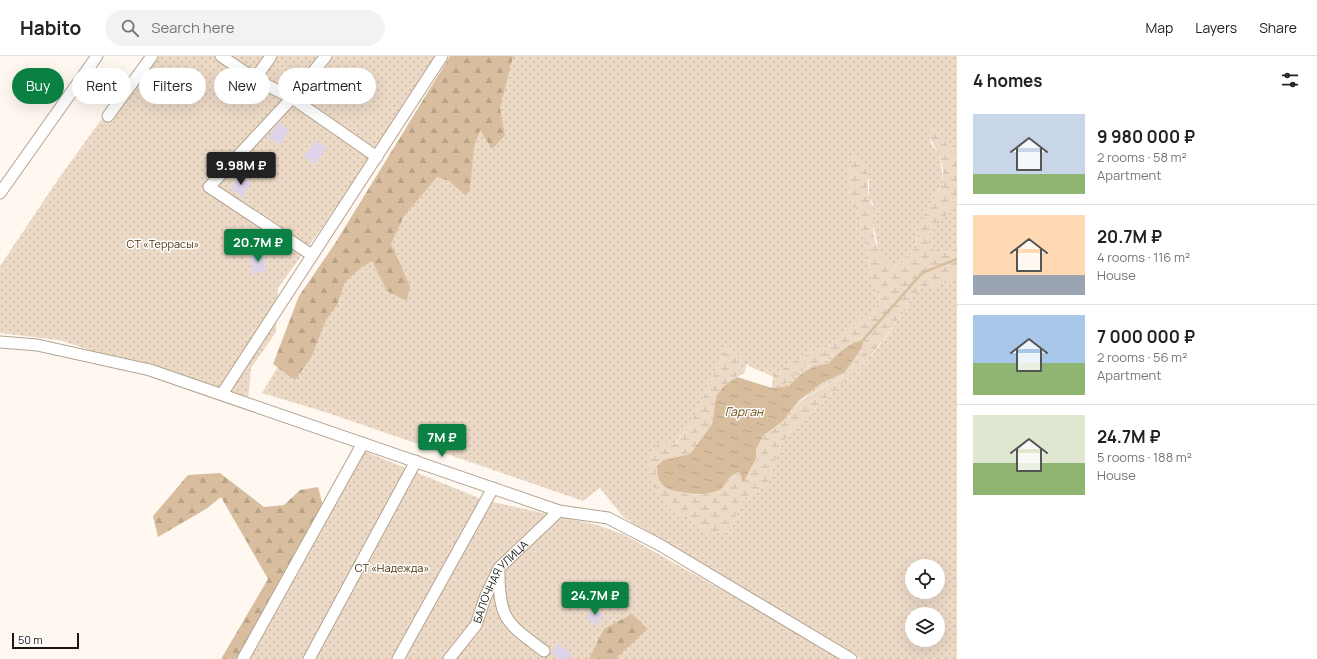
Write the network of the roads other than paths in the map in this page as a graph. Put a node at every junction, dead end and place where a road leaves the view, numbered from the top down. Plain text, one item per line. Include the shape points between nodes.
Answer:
1 (97, 56) edge
2 (152, 56) edge
3 (221, 56) edge
4 (271, 56) edge
5 (326, 56) edge
6 (442, 56) edge
7 (239, 68) edge
8 (263, 68) edge
9 (316, 68) edge
10 (286, 104) edge
11 (301, 104) edge
12 (108, 116) dead end
13 (378, 157) junction
14 (0, 193) edge
15 (312, 255) junction
16 (0, 342) edge
17 (222, 394) junction
18 (364, 443) junction
19 (416, 461) junction
20 (493, 488) junction
21 (559, 511) junction
22 (499, 568) junction
23 (544, 651) dead end
24 (451, 657) edge
25 (243, 659) edge
26 (309, 659) edge
27 (398, 659) edge
28 (851, 659) edge

1 - 14 street
2 - 12 street
3 - 7 street
4 - 8 street
5 - 9 street
6 - 13 street
10 - 15 street via 209,187
11 - 13 street
13 - 15 street
15 - 17 street
16 - 17 street via 37,346 150,370
17 - 18 street
18 - 19 street
18 - 25 street
19 - 20 street
19 - 26 street
20 - 21 street
20 - 27 street
21 - 22 street, БАЛОЧНАЯ УЛИЦА
21 - 28 street via 608,518 660,545
22 - 23 street via 499,600 505,615 515,629
22 - 24 street, БАЛОЧНАЯ УЛИЦА via 476,625

